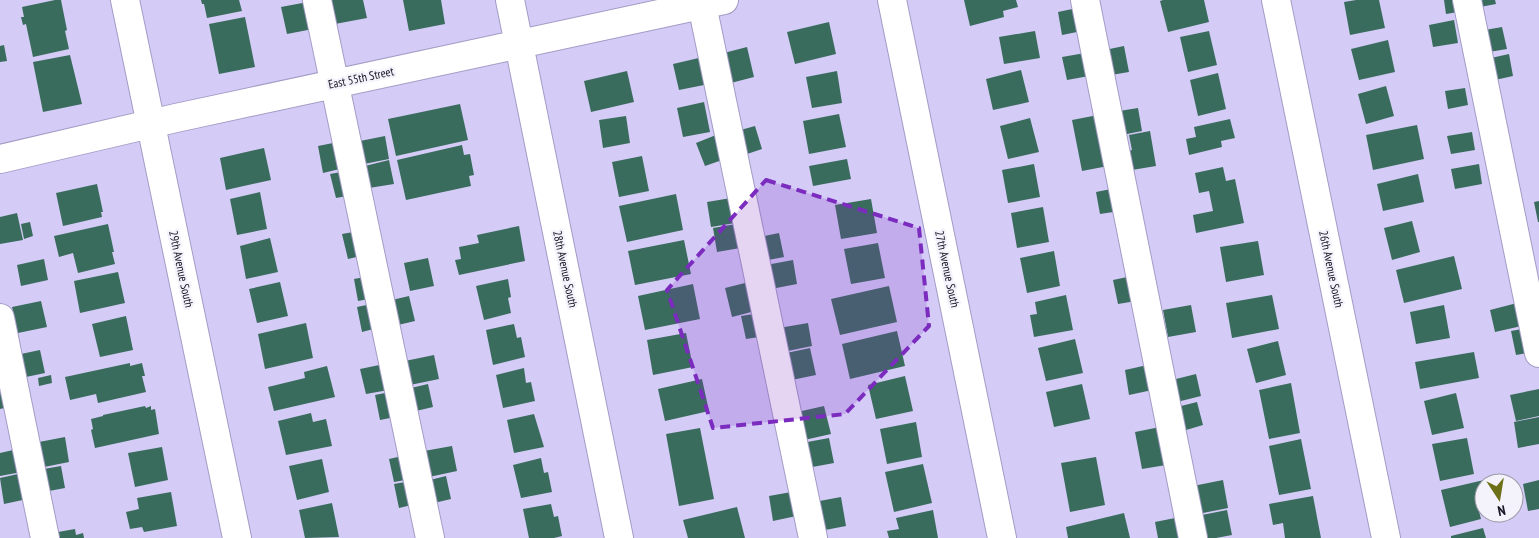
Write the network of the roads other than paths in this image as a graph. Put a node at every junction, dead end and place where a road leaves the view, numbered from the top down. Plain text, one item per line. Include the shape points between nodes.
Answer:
1 (125, 0) edge
2 (317, 0) edge
3 (510, 0) edge
4 (892, 0) edge
5 (1085, 0) edge
6 (1276, 0) edge
7 (1467, 0) edge
8 (709, 2) edge
9 (518, 45) junction
10 (335, 84) junction
11 (151, 124) junction
12 (0, 159) edge
13 (0, 318) edge
14 (1539, 353) edge
15 (45, 538) edge
16 (237, 538) edge
17 (430, 538) edge
18 (619, 538) edge
19 (813, 538) edge
20 (1002, 538) edge
21 (1193, 538) edge
22 (1386, 538) edge

1 - 11 street, 29th Avenue South
2 - 10 street
3 - 9 street, 28th Avenue South
4 - 20 street, 27th Avenue South
5 - 21 street
6 - 22 street, 26th Avenue South
7 - 14 street
8 - 9 street, East 55th Street
8 - 19 street
9 - 10 street, East 55th Street
9 - 18 street, 28th Avenue South
10 - 11 street, East 55th Street
10 - 17 street
11 - 12 street, East 55th Street
11 - 16 street, 29th Avenue South
13 - 15 street

